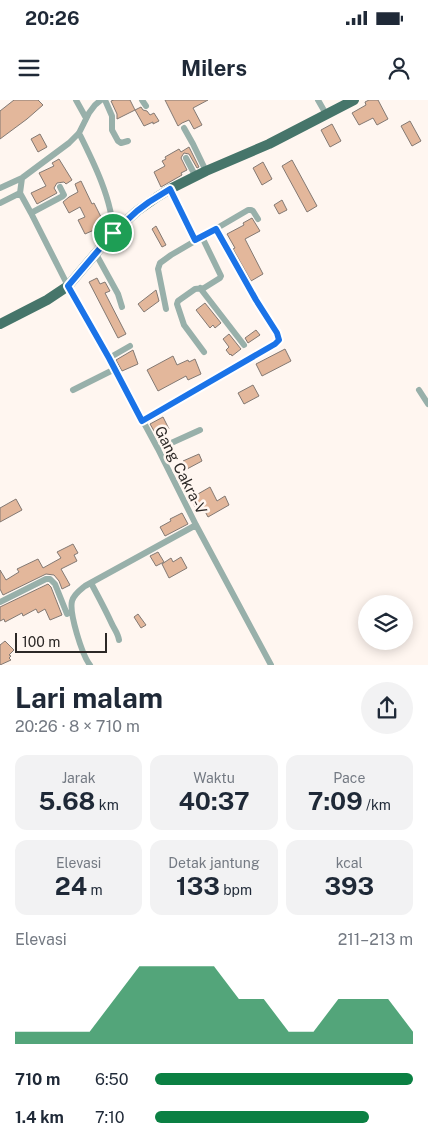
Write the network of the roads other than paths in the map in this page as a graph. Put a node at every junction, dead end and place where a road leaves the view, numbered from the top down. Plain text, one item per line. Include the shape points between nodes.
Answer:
1 (76, 100) edge
2 (101, 100) edge
3 (105, 100) edge
4 (318, 100) edge
5 (354, 100) edge
6 (326, 114) junction
7 (86, 118) junction
8 (184, 128) dead end
9 (79, 133) junction
10 (128, 141) dead end
11 (186, 158) dead end
12 (206, 171) junction
13 (196, 176) junction
14 (22, 178) junction
15 (60, 187) dead end
16 (0, 188) edge
17 (170, 189) junction
18 (20, 193) junction
19 (0, 203) edge
20 (32, 213) junction
21 (258, 219) dead end
22 (216, 229) junction
23 (113, 233) junction
24 (198, 238) junction
25 (96, 254) junction
26 (68, 286) junction
27 (200, 288) junction
28 (122, 307) dead end
29 (166, 309) dead end
30 (0, 324) edge
31 (244, 345) dead end
32 (130, 346) dead end
33 (204, 352) dead end
34 (109, 358) junction
35 (114, 369) junction
36 (73, 390) dead end
37 (419, 390) dead end
38 (428, 404) edge
39 (142, 421) junction
40 (200, 430) dead end
41 (158, 450) junction
42 (196, 525) junction
43 (91, 583) junction
44 (0, 602) edge
45 (67, 614) dead end
46 (119, 640) dead end
47 (90, 665) edge
48 (271, 665) edge

1 - 7 street
2 - 7 street
3 - 10 street via 112,113 112,127 118,141
4 - 6 street
5 - 6 main road
6 - 12 main road via 269,144
7 - 9 street
8 - 12 street
9 - 14 street
9 - 23 street via 100,181
11 - 13 street
12 - 13 main road
13 - 17 main road
14 - 16 street
14 - 18 street
15 - 20 street via 63,196
17 - 23 main road via 137,211
17 - 24 street
18 - 19 street
18 - 20 street, Gang Cakra-V
20 - 26 street, Gang Cakra-V
21 - 22 street via 251,210
22 - 24 street
22 - 39 street via 277,333 278,341
23 - 25 main road
24 - 27 street via 221,276
24 - 29 street via 158,266
25 - 26 main road
25 - 28 street
26 - 30 main road
26 - 34 street, Gang Cakra-V
27 - 31 street
27 - 33 street via 176,304 184,325
32 - 34 street
34 - 35 street, Gang Cakra-V
35 - 36 street
35 - 39 street, Gang Cakra-V
37 - 38 street
39 - 41 street, Gang Cakra-V
40 - 41 street
41 - 42 street, Gang Cakra-V
42 - 43 street
42 - 48 street, Gang Cakra-V
43 - 46 street
43 - 47 street via 78,591 72,608 83,652
44 - 45 street via 50,578

